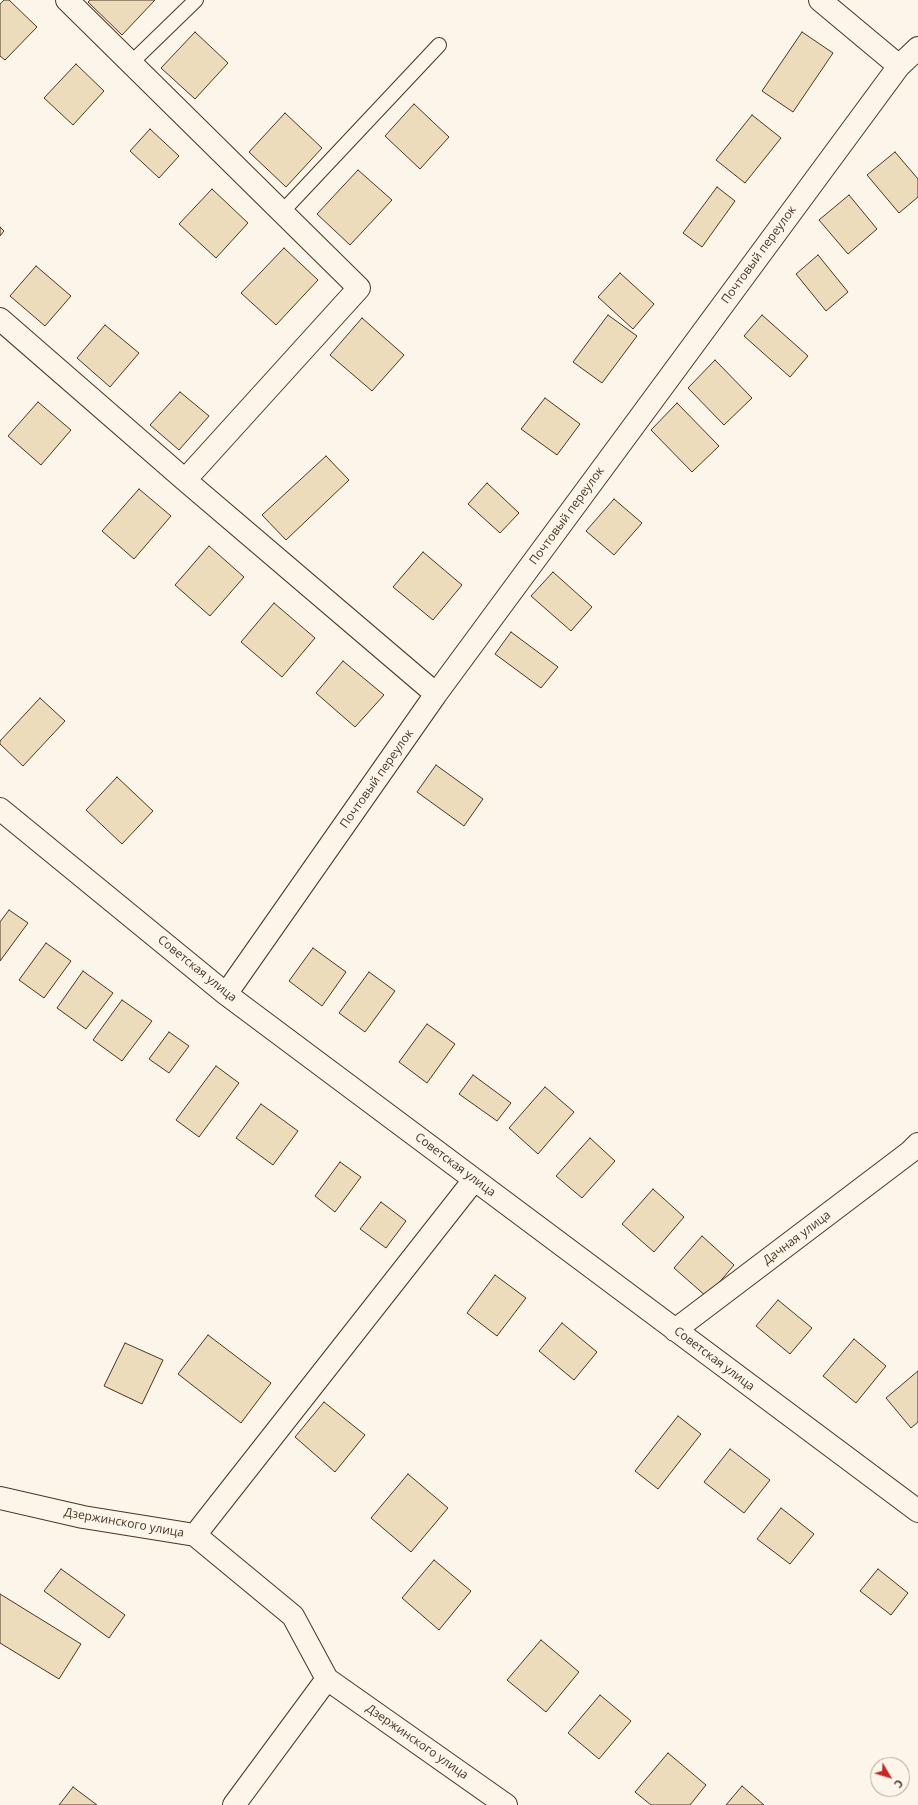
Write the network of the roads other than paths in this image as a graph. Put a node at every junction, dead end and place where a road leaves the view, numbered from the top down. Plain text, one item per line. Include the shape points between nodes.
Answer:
1 (67, 0) edge
2 (196, 0) edge
3 (820, 0) edge
4 (439, 45) dead end
5 (918, 48) edge
6 (131, 63) junction
7 (899, 66) junction
8 (282, 212) junction
9 (0, 319) edge
10 (185, 480) junction
11 (436, 694) junction
12 (0, 809) edge
13 (226, 994) junction
14 (918, 1144) edge
15 (474, 1180) junction
16 (675, 1330) junction
17 (0, 1498) edge
18 (918, 1511) edge
19 (195, 1535) junction
20 (327, 1679) junction
21 (234, 1805) edge
22 (506, 1805) edge

1 - 6 street
2 - 6 lane
3 - 7 street
4 - 8 lane
5 - 7 street, Почтовый переулок
6 - 8 street
7 - 11 street, Почтовый переулок
8 - 10 street via 359,288
9 - 10 street
10 - 11 street
11 - 13 street, Почтовый переулок
12 - 13 street, Советская улица
13 - 15 street, Советская улица
14 - 16 street, Дачная улица
15 - 16 street, Советская улица
15 - 19 street
16 - 18 street, Советская улица
17 - 19 street, Дзержинского улица via 83,1517
19 - 20 street, Дзержинского улица via 293,1616
20 - 21 street
20 - 22 street, Дзержинского улица

